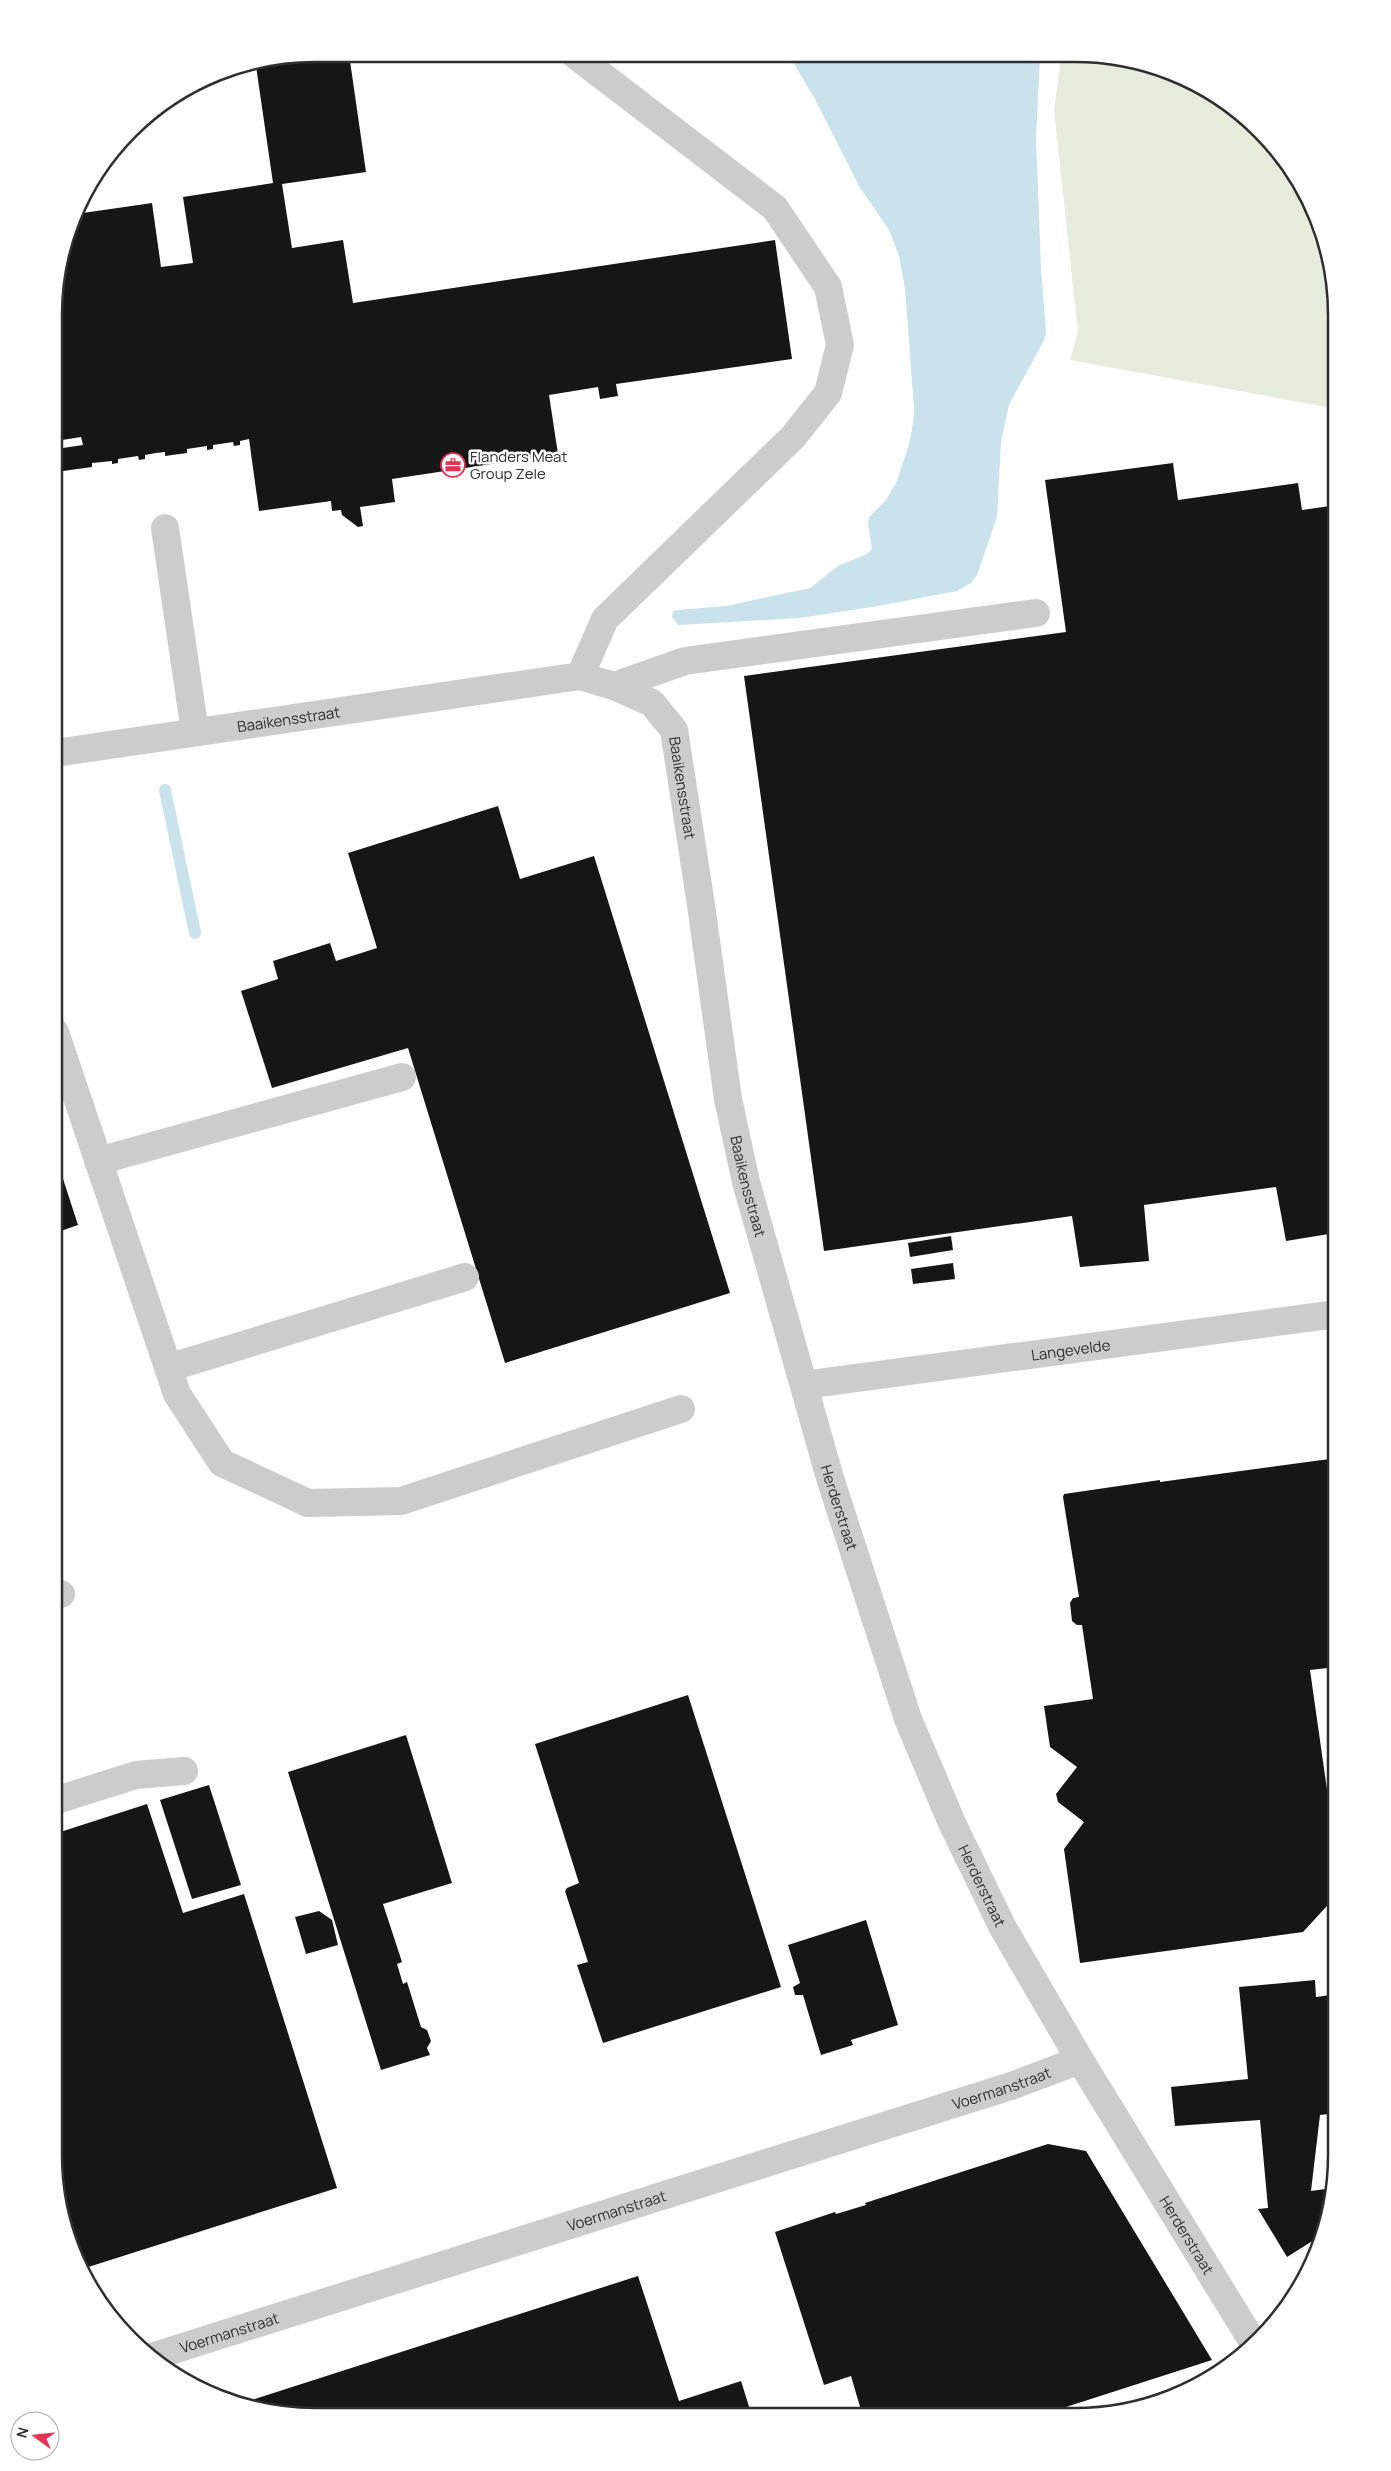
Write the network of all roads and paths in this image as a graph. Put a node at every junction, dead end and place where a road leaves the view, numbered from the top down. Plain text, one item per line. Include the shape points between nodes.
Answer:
1 (584, 62) edge
2 (165, 528) dead end
3 (1036, 613) dead end
4 (580, 676) junction
5 (614, 686) junction
6 (195, 732) junction
7 (62, 752) edge
8 (62, 1053) edge
9 (402, 1078) dead end
10 (98, 1161) junction
11 (465, 1276) dead end
12 (1328, 1315) edge
13 (168, 1368) junction
14 (804, 1384) junction
15 (681, 1409) dead end
16 (184, 1771) dead end
17 (62, 1798) edge
18 (1080, 2060) junction
19 (1250, 2338) edge
20 (160, 2354) edge

1 - 4 street via 775,208 828,287 840,345 828,393 793,437 605,619
2 - 6 street
3 - 5 street via 685,661
4 - 5 street, Baaikensstraat
4 - 6 street, Baaikensstraat
5 - 14 street, Baaikensstraat via 652,703 674,730 728,1099 746,1182
6 - 7 street, Baaikensstraat
8 - 10 street
9 - 10 street
10 - 13 street
11 - 13 street
12 - 14 street, Langevelde
13 - 15 street via 177,1394 222,1463 308,1504 401,1501
14 - 18 street, Herderstraat via 830,1478 908,1719 952,1823 1003,1928
16 - 17 street via 136,1775
18 - 19 street, Herderstraat
18 - 20 street, Voermanstraat via 1014,2085

